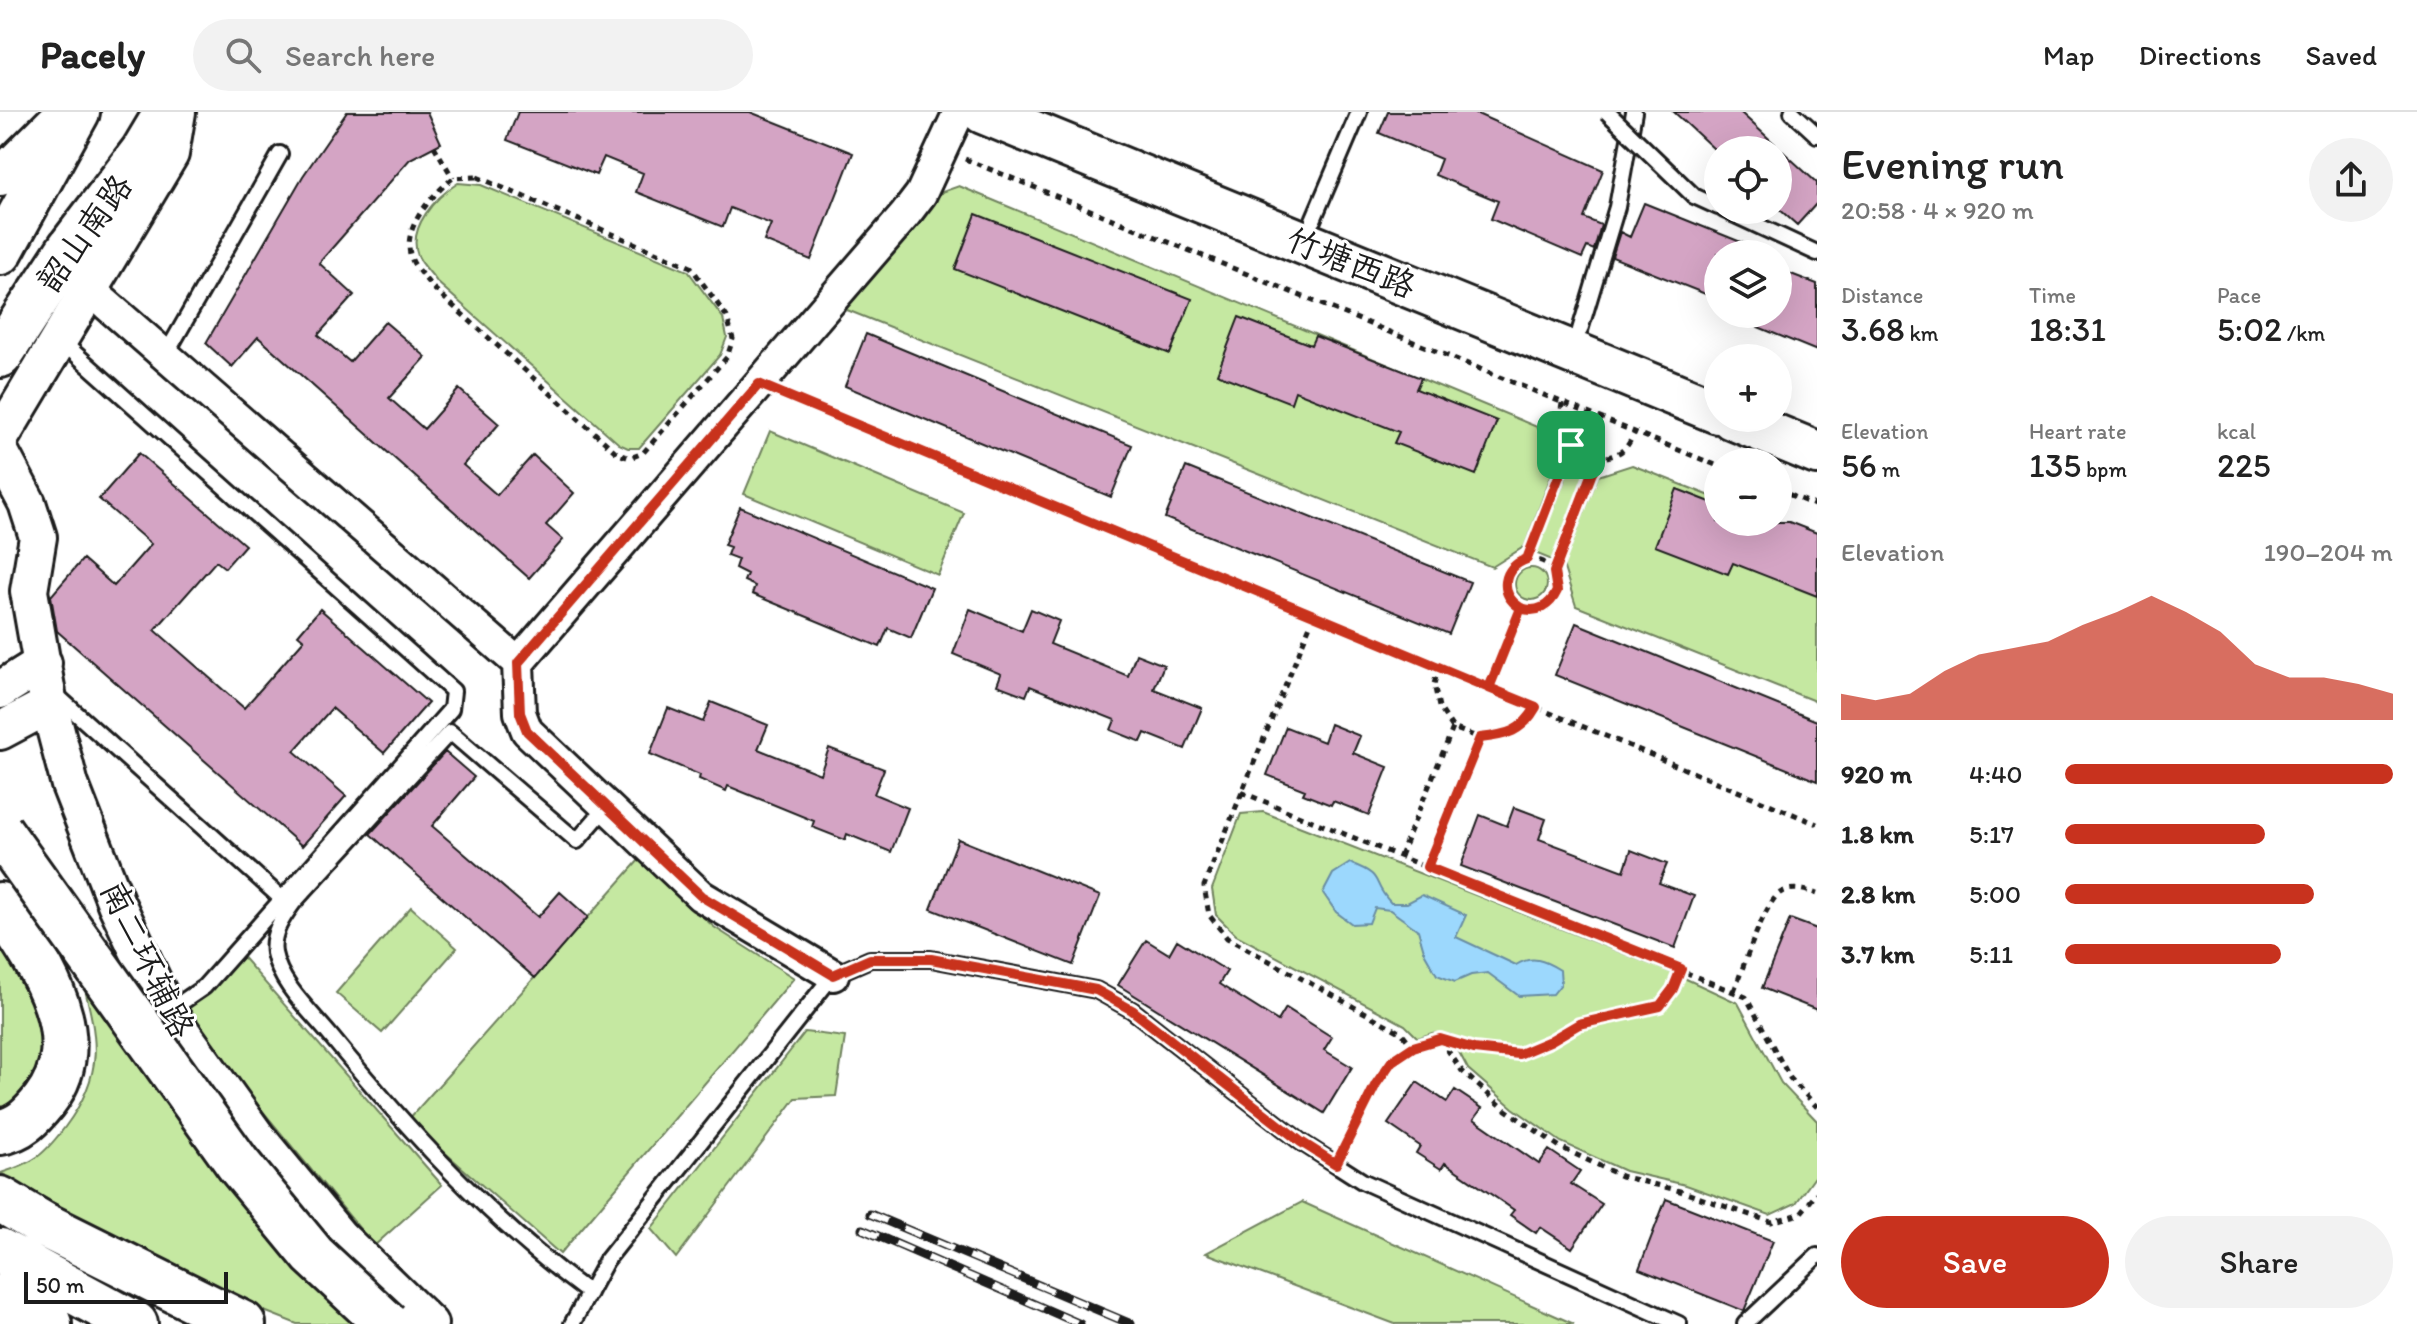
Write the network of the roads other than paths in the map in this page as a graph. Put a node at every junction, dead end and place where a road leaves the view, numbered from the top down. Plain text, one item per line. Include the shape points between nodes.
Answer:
1 (65, 112) edge
2 (77, 112) edge
3 (167, 112) edge
4 (177, 112) edge
5 (959, 112) edge
6 (983, 112) edge
7 (1053, 112) edge
8 (1359, 112) edge
9 (1607, 112) edge
10 (1634, 112) edge
11 (1792, 112) edge
12 (1817, 135) edge
13 (280, 154) dead end
14 (0, 177) edge
15 (1704, 201) edge
16 (1313, 220) junction
17 (1754, 224) edge
18 (5, 240) edge
19 (1817, 253) edge
20 (90, 290) junction
21 (1580, 330) junction
22 (60, 340) junction
23 (0, 355) edge
24 (165, 356) junction
25 (1704, 380) edge
26 (1704, 406) edge
27 (1792, 416) edge
28 (1817, 426) edge
29 (1766, 432) edge
30 (0, 438) edge
31 (0, 452) edge
32 (1817, 453) edge
33 (518, 663) junction
34 (46, 685) junction
35 (0, 690) edge
36 (0, 731) edge
37 (607, 806) junction
38 (0, 831) edge
39 (281, 898) junction
40 (0, 905) edge
41 (833, 975) junction
42 (167, 1012) junction
43 (0, 1132) edge
44 (0, 1199) edge
45 (0, 1251) edge
46 (1817, 1256) edge
47 (589, 1293) junction
48 (0, 1297) edge
49 (49, 1324) edge
50 (135, 1324) edge
51 (243, 1324) edge
52 (387, 1324) edge
53 (429, 1324) edge
54 (572, 1324) edge
55 (1679, 1324) edge
56 (1745, 1324) edge

1 - 14 street
2 - 18 main road, 韶山南路
3 - 23 main road, 韶山南路
4 - 20 street via 170,154
5 - 33 street via 921,194 905,215
6 - 26 main road, 竹塘西路
7 - 16 main road, 竹塘西路
8 - 16 lane
9 - 15 lane, bridge
10 - 21 lane via 1617,207
11 - 12 lane
13 - 24 lane
16 - 21 main road, 竹塘西路
17 - 19 lane
20 - 22 street
20 - 24 street
21 - 25 main road, 竹塘西路
22 - 30 street
22 - 39 lane via 453,691 451,709
24 - 33 street
27 - 28 main road
29 - 32 main road
31 - 34 street, 南二环辅路 via 38,537 29,591
33 - 37 street via 520,713 527,731
34 - 35 street
34 - 36 street
34 - 39 lane
34 - 42 street, 南二环辅路 via 76,800
37 - 41 street via 701,896
37 - 47 lane via 577,841 450,732 293,903 277,926 274,952 287,983 394,1114 467,1190
38 - 52 main road, bridge via 238,1164 313,1255
39 - 42 lane via 204,987
40 - 43 main road via 39,962 64,1039 61,1071 48,1096 30,1118
41 - 47 lane via 606,1261
41 - 55 lane via 870,959 931,959 1096,990 1132,1010 1301,1142 1362,1181
42 - 53 street, 南二环辅路 via 258,1139 339,1237
44 - 51 main road
45 - 50 main road
46 - 56 lane
47 - 54 lane
48 - 49 main road

